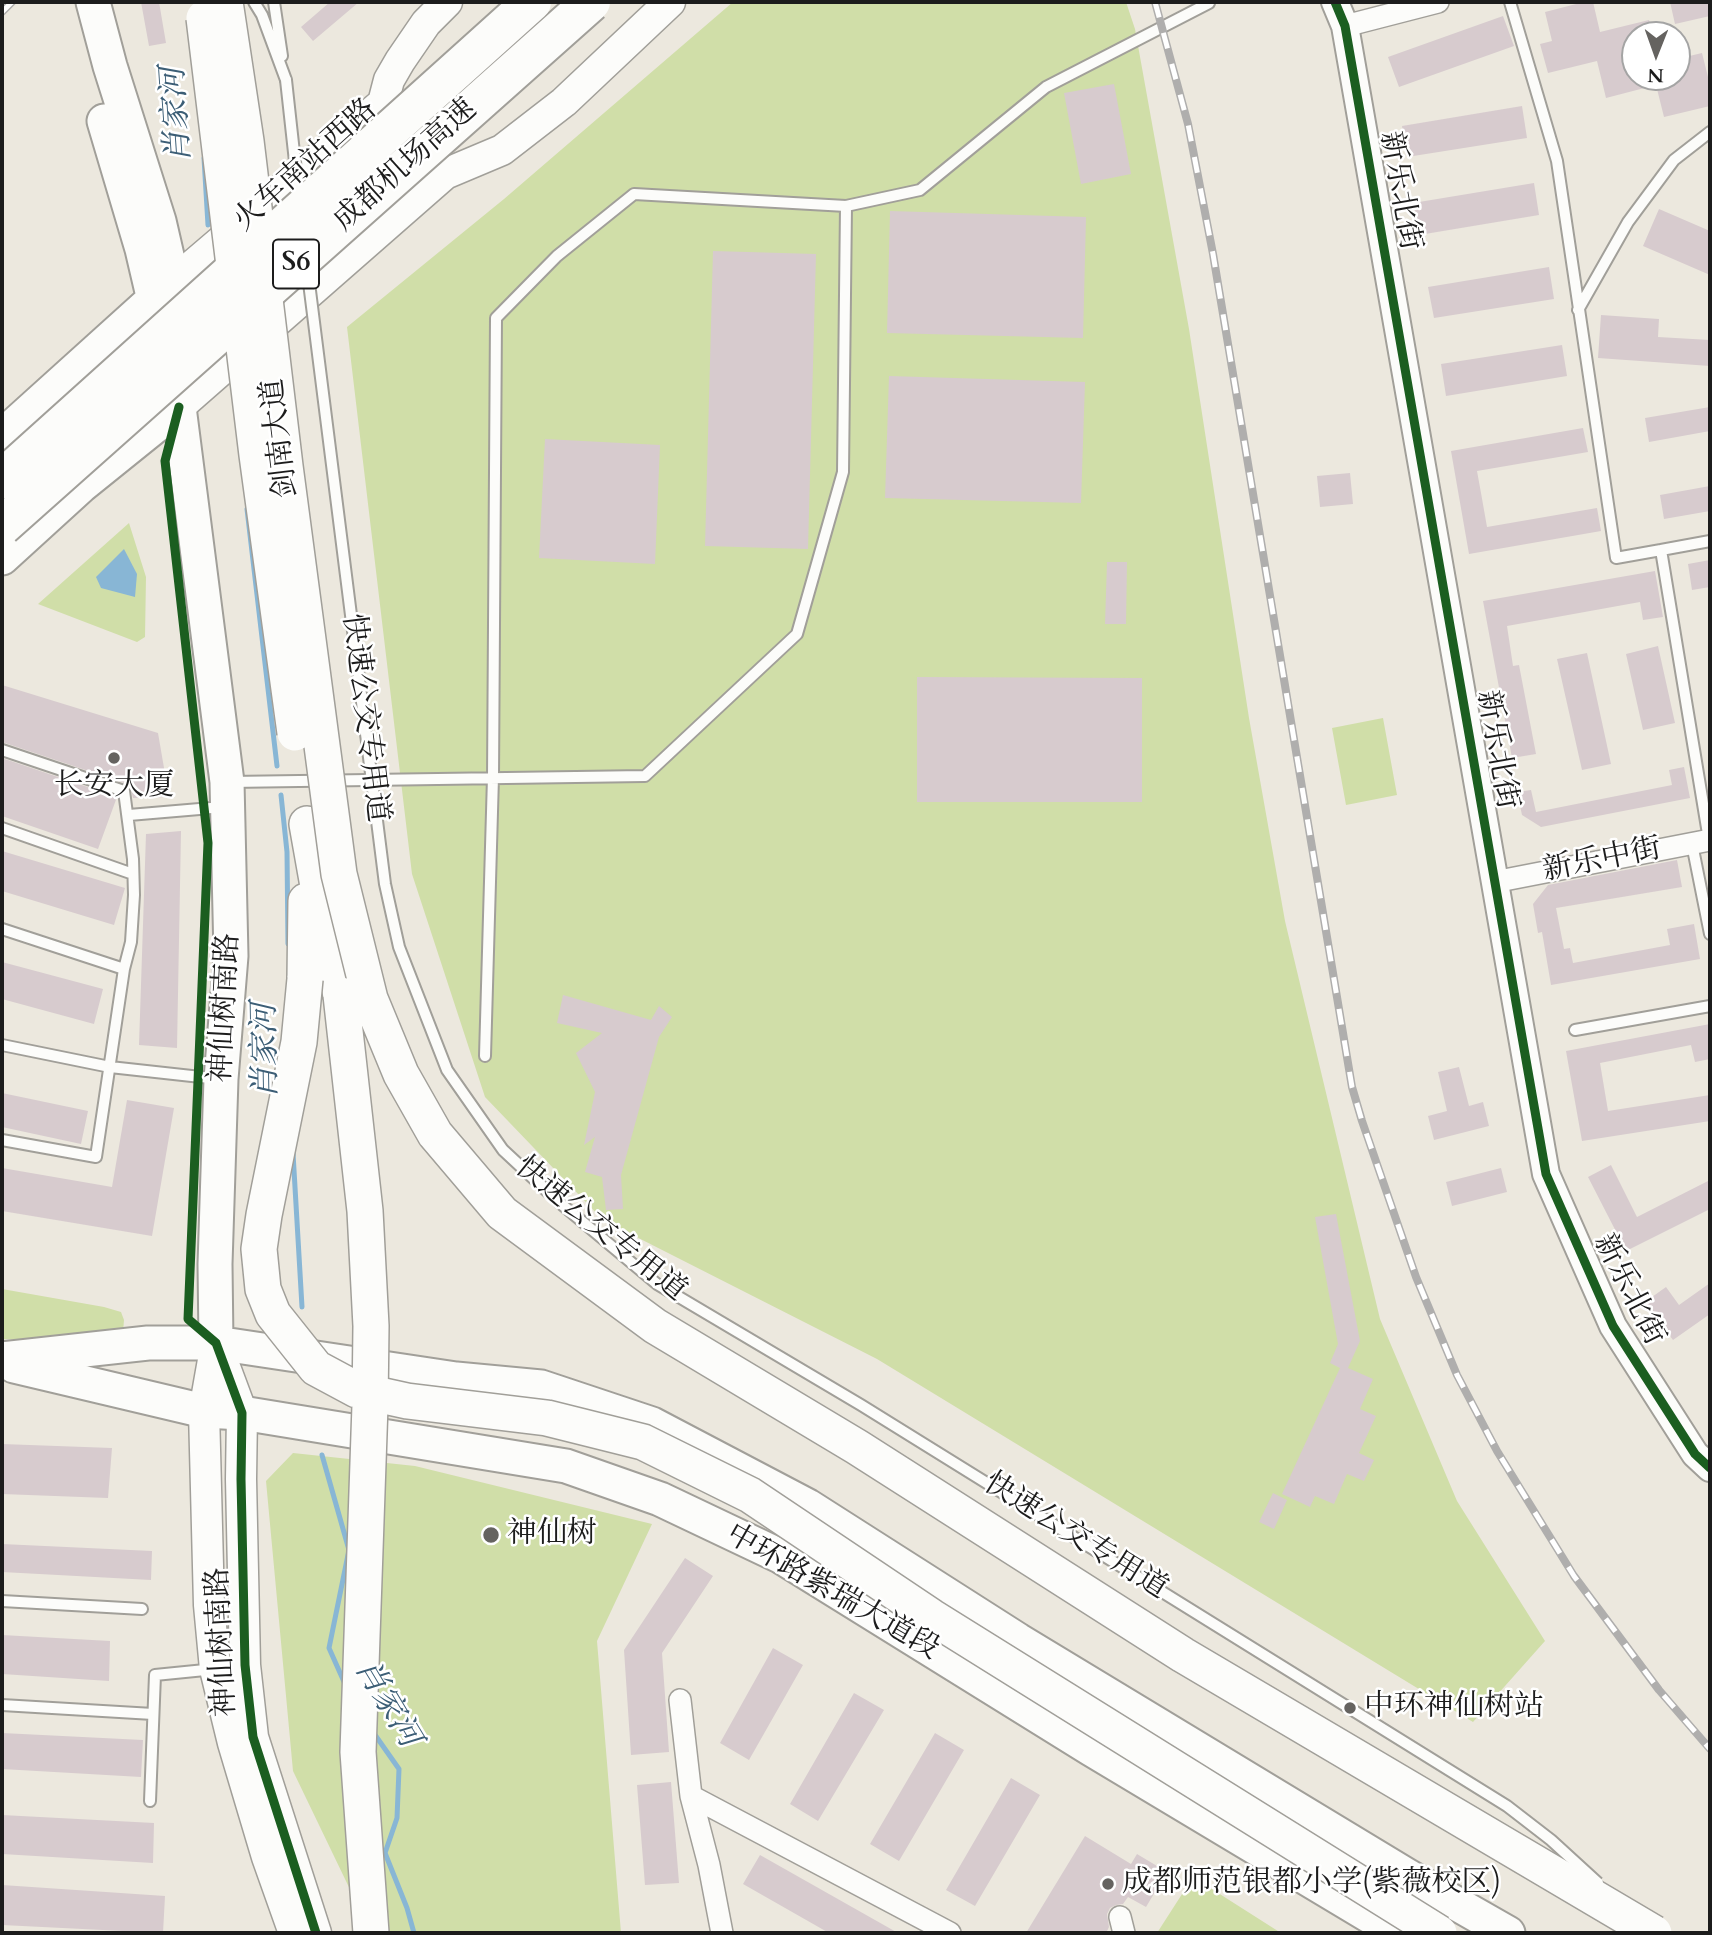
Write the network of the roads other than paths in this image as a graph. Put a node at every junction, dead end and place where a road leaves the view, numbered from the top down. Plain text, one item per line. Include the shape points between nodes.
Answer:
1 (72, 2) edge
2 (93, 2) edge
3 (202, 2) edge
4 (225, 2) edge
5 (254, 2) edge
6 (274, 2) edge
7 (447, 2) edge
8 (532, 2) edge
9 (591, 2) edge
10 (670, 2) edge
11 (1335, 2) edge
12 (1438, 2) edge
13 (1510, 2) edge
14 (1209, 3) edge
15 (1345, 26) junction
16 (286, 79) junction
17 (383, 103) junction
18 (1710, 132) edge
19 (445, 174) junction
20 (846, 206) junction
21 (303, 229) dead end
22 (304, 242) dead end
23 (163, 290) junction
24 (1578, 310) junction
25 (179, 407) junction
26 (2, 436) edge
27 (2, 479) edge
28 (2, 526) edge
29 (1710, 541) edge
30 (1661, 550) junction
31 (2, 558) edge
32 (2, 750) edge
33 (493, 777) junction
34 (228, 794) junction
35 (129, 815) junction
36 (307, 824) junction
37 (2, 828) edge
38 (1704, 841) edge
39 (134, 874) junction
40 (339, 874) junction
41 (1494, 881) junction
42 (2, 929) edge
43 (1710, 934) edge
44 (124, 969) junction
45 (341, 995) junction
46 (1710, 1006) edge
47 (1575, 1030) dead end
48 (2, 1045) edge
49 (485, 1056) dead end
50 (110, 1068) junction
51 (221, 1079) junction
52 (2, 1140) edge
53 (216, 1343) junction
54 (2, 1361) edge
55 (204, 1411) junction
56 (242, 1413) junction
57 (1710, 1468) edge
58 (2, 1601) edge
59 (142, 1609) dead end
60 (230, 1667) junction
61 (680, 1700) dead end
62 (2, 1705) edge
63 (153, 1714) junction
64 (691, 1796) junction
65 (150, 1801) dead end
66 (1408, 1876) junction
67 (294, 1933) edge
68 (316, 1933) edge
69 (371, 1933) edge
70 (722, 1933) edge
71 (950, 1933) edge
72 (1399, 1933) edge
73 (1439, 1933) edge
74 (1508, 1933) edge
75 (1656, 1933) edge

1 - 23 main road via 142,249
2 - 23 main road via 159,221
3 - 36 highway, 剑南大道, bridge
4 - 40 highway, 剑南大道, bridge
5 - 16 lane
6 - 16 lane
7 - 17 main road, 火车南站西路 via 400,61
8 - 27 highway, 成都机场高速 / S6, bridge
9 - 28 highway, 成都机场高速 / S6, bridge
10 - 19 main road via 564,102 502,149
11 - 15 street, 新乐北街
12 - 15 street
13 - 24 lane via 1557,161
14 - 20 lane via 1046,87 919,190
15 - 41 street, 新乐北街
16 - 21 lane, bridge
17 - 19 main road via 395,146
17 - 23 main road, 火车南站西路
18 - 24 lane via 1674,160 1628,222
19 - 25 main road
20 - 33 lane via 843,472 797,634 645,776
20 - 33 lane via 634,194 557,256 496,318
22 - 75 lane, 快速公交专用道, bridge via 382,857 396,935 447,1070 503,1150 657,1284 1507,1806
23 - 25 main road, 神仙树南路
23 - 26 main road
24 - 30 lane via 1616,558
25 - 31 main road via 81,486
25 - 34 main road, 神仙树南路
29 - 30 lane
30 - 38 lane
32 - 35 lane via 124,791
33 - 34 lane
33 - 49 lane
34 - 35 lane
34 - 51 main road, 神仙树南路 via 232,956
35 - 39 lane
36 - 45 highway
36 - 73 highway, bridge via 305,979 299,1042 259,1249 263,1289 272,1314 316,1368 357,1390 407,1401 547,1418 643,1442 750,1495 932,1617
37 - 39 lane
38 - 41 street, 新乐中街
38 - 43 lane
39 - 44 lane via 131,942
40 - 45 highway, bridge
40 - 75 highway, bridge via 370,999 401,1074 435,1134 502,1213 654,1326 858,1447 1183,1655
41 - 57 street, 新乐北街 via 1546,1174 1613,1326 1695,1454
42 - 44 lane
44 - 50 lane
45 - 69 highway, bridge via 365,1211 371,1326 358,1752
46 - 47 lane
48 - 50 lane
50 - 51 lane
50 - 52 lane via 96,1157
51 - 53 main road, 神仙树南路
53 - 54 main road, 中环路紫瑞大道段 via 148,1343
53 - 55 main road
53 - 56 main road, 神仙树南路
53 - 66 main road, 中环路紫瑞大道段 via 541,1387 652,1424 808,1506 1018,1640
54 - 55 main road, 中环路紫瑞大道段
55 - 56 main road, 中环路紫瑞大道段
55 - 60 main road via 209,1605
56 - 60 main road, 神仙树南路
56 - 72 main road, 中环路紫瑞大道段 via 566,1466 660,1499 780,1556
58 - 59 lane
60 - 63 lane via 155,1675
60 - 67 main road via 233,1743
60 - 68 main road, 神仙树南路
61 - 64 street
62 - 63 lane
63 - 65 lane
64 - 70 street
64 - 71 street
66 - 72 street
66 - 74 main road, 中环路紫瑞大道段

